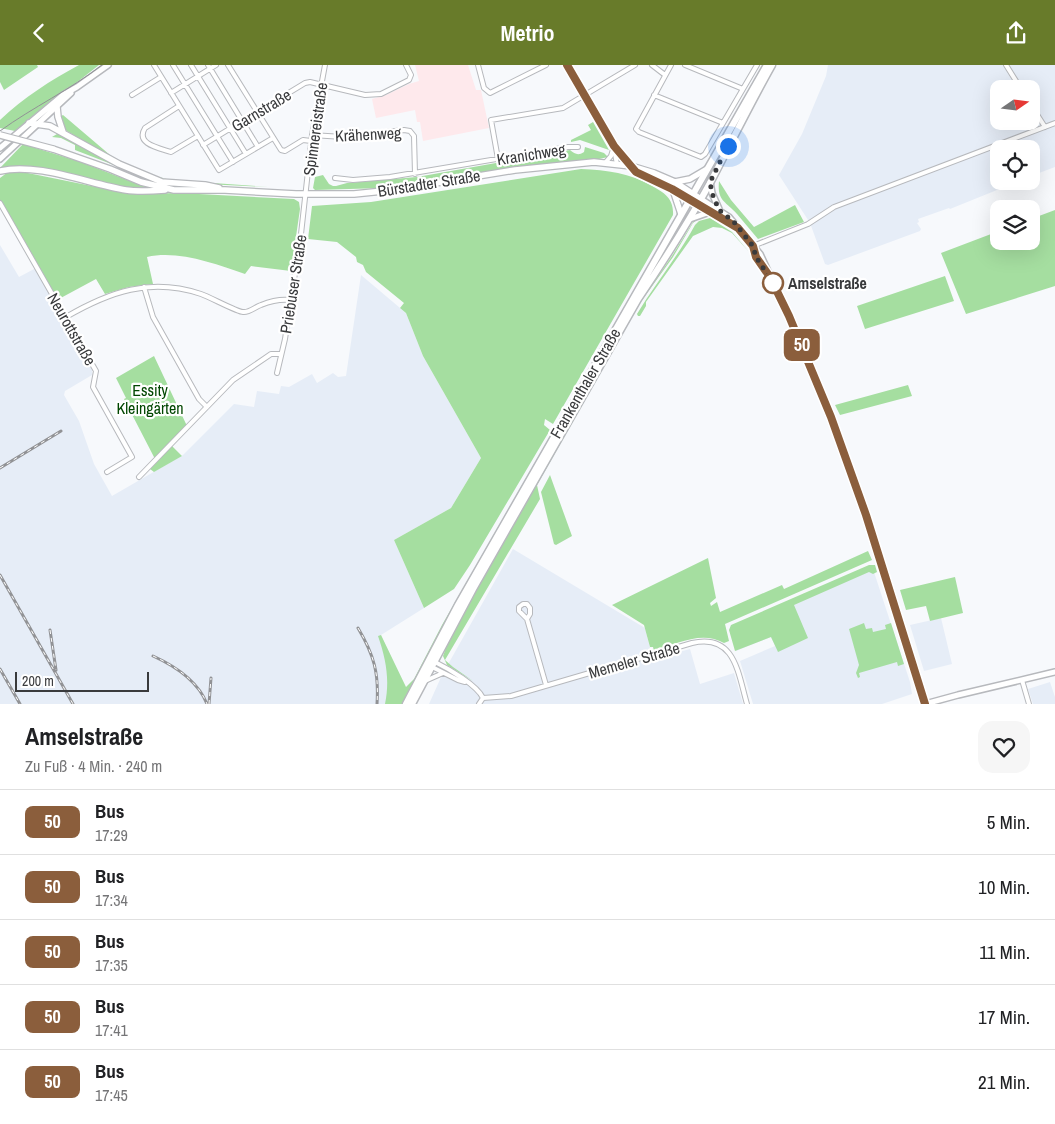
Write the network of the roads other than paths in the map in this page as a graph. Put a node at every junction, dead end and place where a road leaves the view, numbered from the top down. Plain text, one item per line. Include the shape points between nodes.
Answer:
1 (108, 65) edge
2 (154, 65) edge
3 (173, 65) edge
4 (191, 65) edge
5 (216, 65) edge
6 (228, 65) edge
7 (325, 65) edge
8 (406, 65) edge
9 (478, 65) edge
10 (546, 65) edge
11 (567, 65) edge
12 (635, 65) edge
13 (652, 65) edge
14 (671, 65) edge
15 (685, 65) edge
16 (757, 65) edge
17 (767, 65) edge
18 (772, 65) edge
19 (1006, 65) edge
20 (209, 67) edge
21 (665, 75) junction
22 (198, 76) junction
23 (161, 77) junction
24 (1015, 80) edge
25 (185, 84) junction
26 (320, 85) junction
27 (77, 87) junction
28 (742, 89) junction
29 (171, 93) junction
30 (132, 95) dead end
31 (585, 95) junction
32 (654, 95) junction
33 (179, 106) junction
34 (57, 107) junction
35 (257, 112) junction
36 (1040, 119) edge
37 (242, 121) junction
38 (29, 123) junction
39 (39, 123) junction
40 (723, 123) junction
41 (1055, 123) edge
42 (1045, 127) junction
43 (230, 129) junction
44 (63, 132) junction
45 (0, 135) edge
46 (312, 135) junction
47 (198, 136) junction
48 (217, 137) junction
49 (273, 138) junction
50 (311, 141) junction
51 (203, 145) junction
52 (614, 146) junction
53 (258, 147) junction
54 (578, 147) dead end
55 (0, 148) edge
56 (246, 154) junction
57 (0, 159) edge
58 (498, 159) junction
59 (233, 162) junction
60 (604, 163) junction
61 (617, 164) junction
62 (631, 166) junction
63 (707, 169) junction
64 (1, 171) edge
65 (415, 174) junction
66 (127, 175) junction
67 (334, 178) dead end
68 (162, 182) junction
69 (675, 182) junction
70 (710, 182) junction
71 (672, 189) junction
72 (174, 190) junction
73 (225, 190) junction
74 (306, 194) junction
75 (692, 197) junction
76 (699, 201) junction
77 (0, 203) edge
78 (719, 210) junction
79 (710, 212) junction
80 (682, 214) junction
81 (688, 220) junction
82 (738, 228) junction
83 (753, 246) junction
84 (144, 287) junction
85 (290, 300) junction
86 (66, 317) junction
87 (280, 354) junction
88 (277, 373) dead end
89 (207, 407) junction
90 (107, 472) dead end
91 (139, 477) dead end
92 (527, 619) dead end
93 (428, 661) junction
94 (434, 665) junction
95 (1055, 672) edge
96 (443, 673) junction
97 (1022, 680) junction
98 (424, 681) junction
99 (465, 682) junction
100 (546, 685) junction
101 (483, 698) junction
102 (406, 704) edge
103 (412, 704) edge
104 (479, 704) edge
105 (747, 704) edge
106 (925, 704) edge
107 (1029, 704) edge

1 - 27 street
2 - 23 street
3 - 25 street
4 - 22 street
5 - 20 street
6 - 35 street
7 - 26 street, Spinnereistraße
8 - 26 street via 411,75 409,80 380,94 356,94
9 - 10 street via 484,88 490,93
11 - 31 street
12 - 31 street
13 - 21 street
14 - 21 street
15 - 28 street
16 - 28 street
17 - 63 main road, Frankenthaler Straße
18 - 70 main road, Frankenthaler Straße
19 - 24 street
20 - 22 street
20 - 37 street
21 - 32 street
22 - 25 street
22 - 43 street
23 - 29 street
23 - 30 street
25 - 29 street
25 - 48 street
26 - 35 street, Garnstraße via 306,83
26 - 46 street, Spinnereistraße
27 - 34 street
27 - 38 street
28 - 40 street
29 - 33 street
31 - 52 street
31 - 58 street via 562,107 491,120
32 - 40 street
32 - 40 street via 636,129 639,132 701,157
33 - 47 street
33 - 47 street via 145,128 142,138 171,152
34 - 39 street
34 - 44 main road
35 - 37 street, Garnstraße
35 - 49 street
36 - 42 street
37 - 43 street, Garnstraße
37 - 53 street
38 - 39 main road
38 - 55 street
39 - 44 main road
39 - 57 street
41 - 42 street
42 - 83 street via 834,207 808,224
43 - 48 street, Garnstraße
43 - 56 street
44 - 68 main road via 119,164
45 - 66 main road, Bürstadter Straße, bridge via 53,149
46 - 50 street, Spinnereistraße
46 - 65 street, Krähenweg via 344,137 410,131 414,136
47 - 51 street
48 - 51 street, Garnstraße
48 - 59 street
49 - 50 street via 285,151 303,140
49 - 53 street
50 - 74 street, Spinnereistraße
51 - 59 street via 219,170
52 - 60 street
52 - 61 street
52 - 62 street
53 - 56 street
54 - 58 street, Kranichweg
56 - 59 street
58 - 65 street, Kranichweg
60 - 61 main road, Bürstadter Straße
60 - 74 main road, Bürstadter Straße via 584,162 515,170 354,194
61 - 62 main road, Bürstadter Straße
62 - 69 main road, Bürstadter Straße
62 - 71 main road, Bürstadter Straße via 636,172
63 - 69 main road via 690,179
63 - 75 main road, Frankenthaler Straße
64 - 72 main road via 15,168 35,170 129,191
65 - 67 street, Kranichweg via 353,180
66 - 68 main road, Bürstadter Straße
66 - 72 main road, Bürstadter Straße via 141,183
68 - 73 main road, Bürstadter Straße
69 - 75 main road, Bürstadter Straße
70 - 76 main road, Frankenthaler Straße
70 - 78 street
71 - 75 main road, Bürstadter Straße
71 - 80 main road
72 - 73 main road, Bürstadter Straße
73 - 74 main road, Bürstadter Straße
74 - 85 street, Priebuser Straße
75 - 76 main road
75 - 80 main road, Frankenthaler Straße
76 - 78 street
76 - 79 street
76 - 81 main road, Frankenthaler Straße
77 - 86 street, Neurottstraße
78 - 82 street
79 - 81 street
79 - 82 street
80 - 93 main road, Frankenthaler Straße
81 - 94 main road, Frankenthaler Straße via 638,299 476,582
82 - 83 street
83 - 106 street via 760,254 803,347 851,471
84 - 85 street via 179,288 199,293 246,313 267,303
84 - 86 street via 109,295
84 - 89 street via 153,317 199,399
85 - 87 street, Priebuser Straße
86 - 90 street, Neurottstraße via 96,371 92,387 132,457
87 - 88 street, Priebuser Straße
87 - 89 street via 271,354 247,369
89 - 91 street
92 - 100 street
93 - 94 main road
93 - 102 main road, Frankenthaler Straße
94 - 96 street
94 - 98 main road, Frankenthaler Straße
94 - 99 street via 460,676
95 - 97 street
96 - 98 street
96 - 99 street
97 - 106 street
97 - 107 street
98 - 103 main road, Frankenthaler Straße
99 - 101 street via 477,689
100 - 101 street, Memeler Straße via 511,696
100 - 105 street, Memeler Straße via 708,641 722,646 732,656
101 - 104 street

